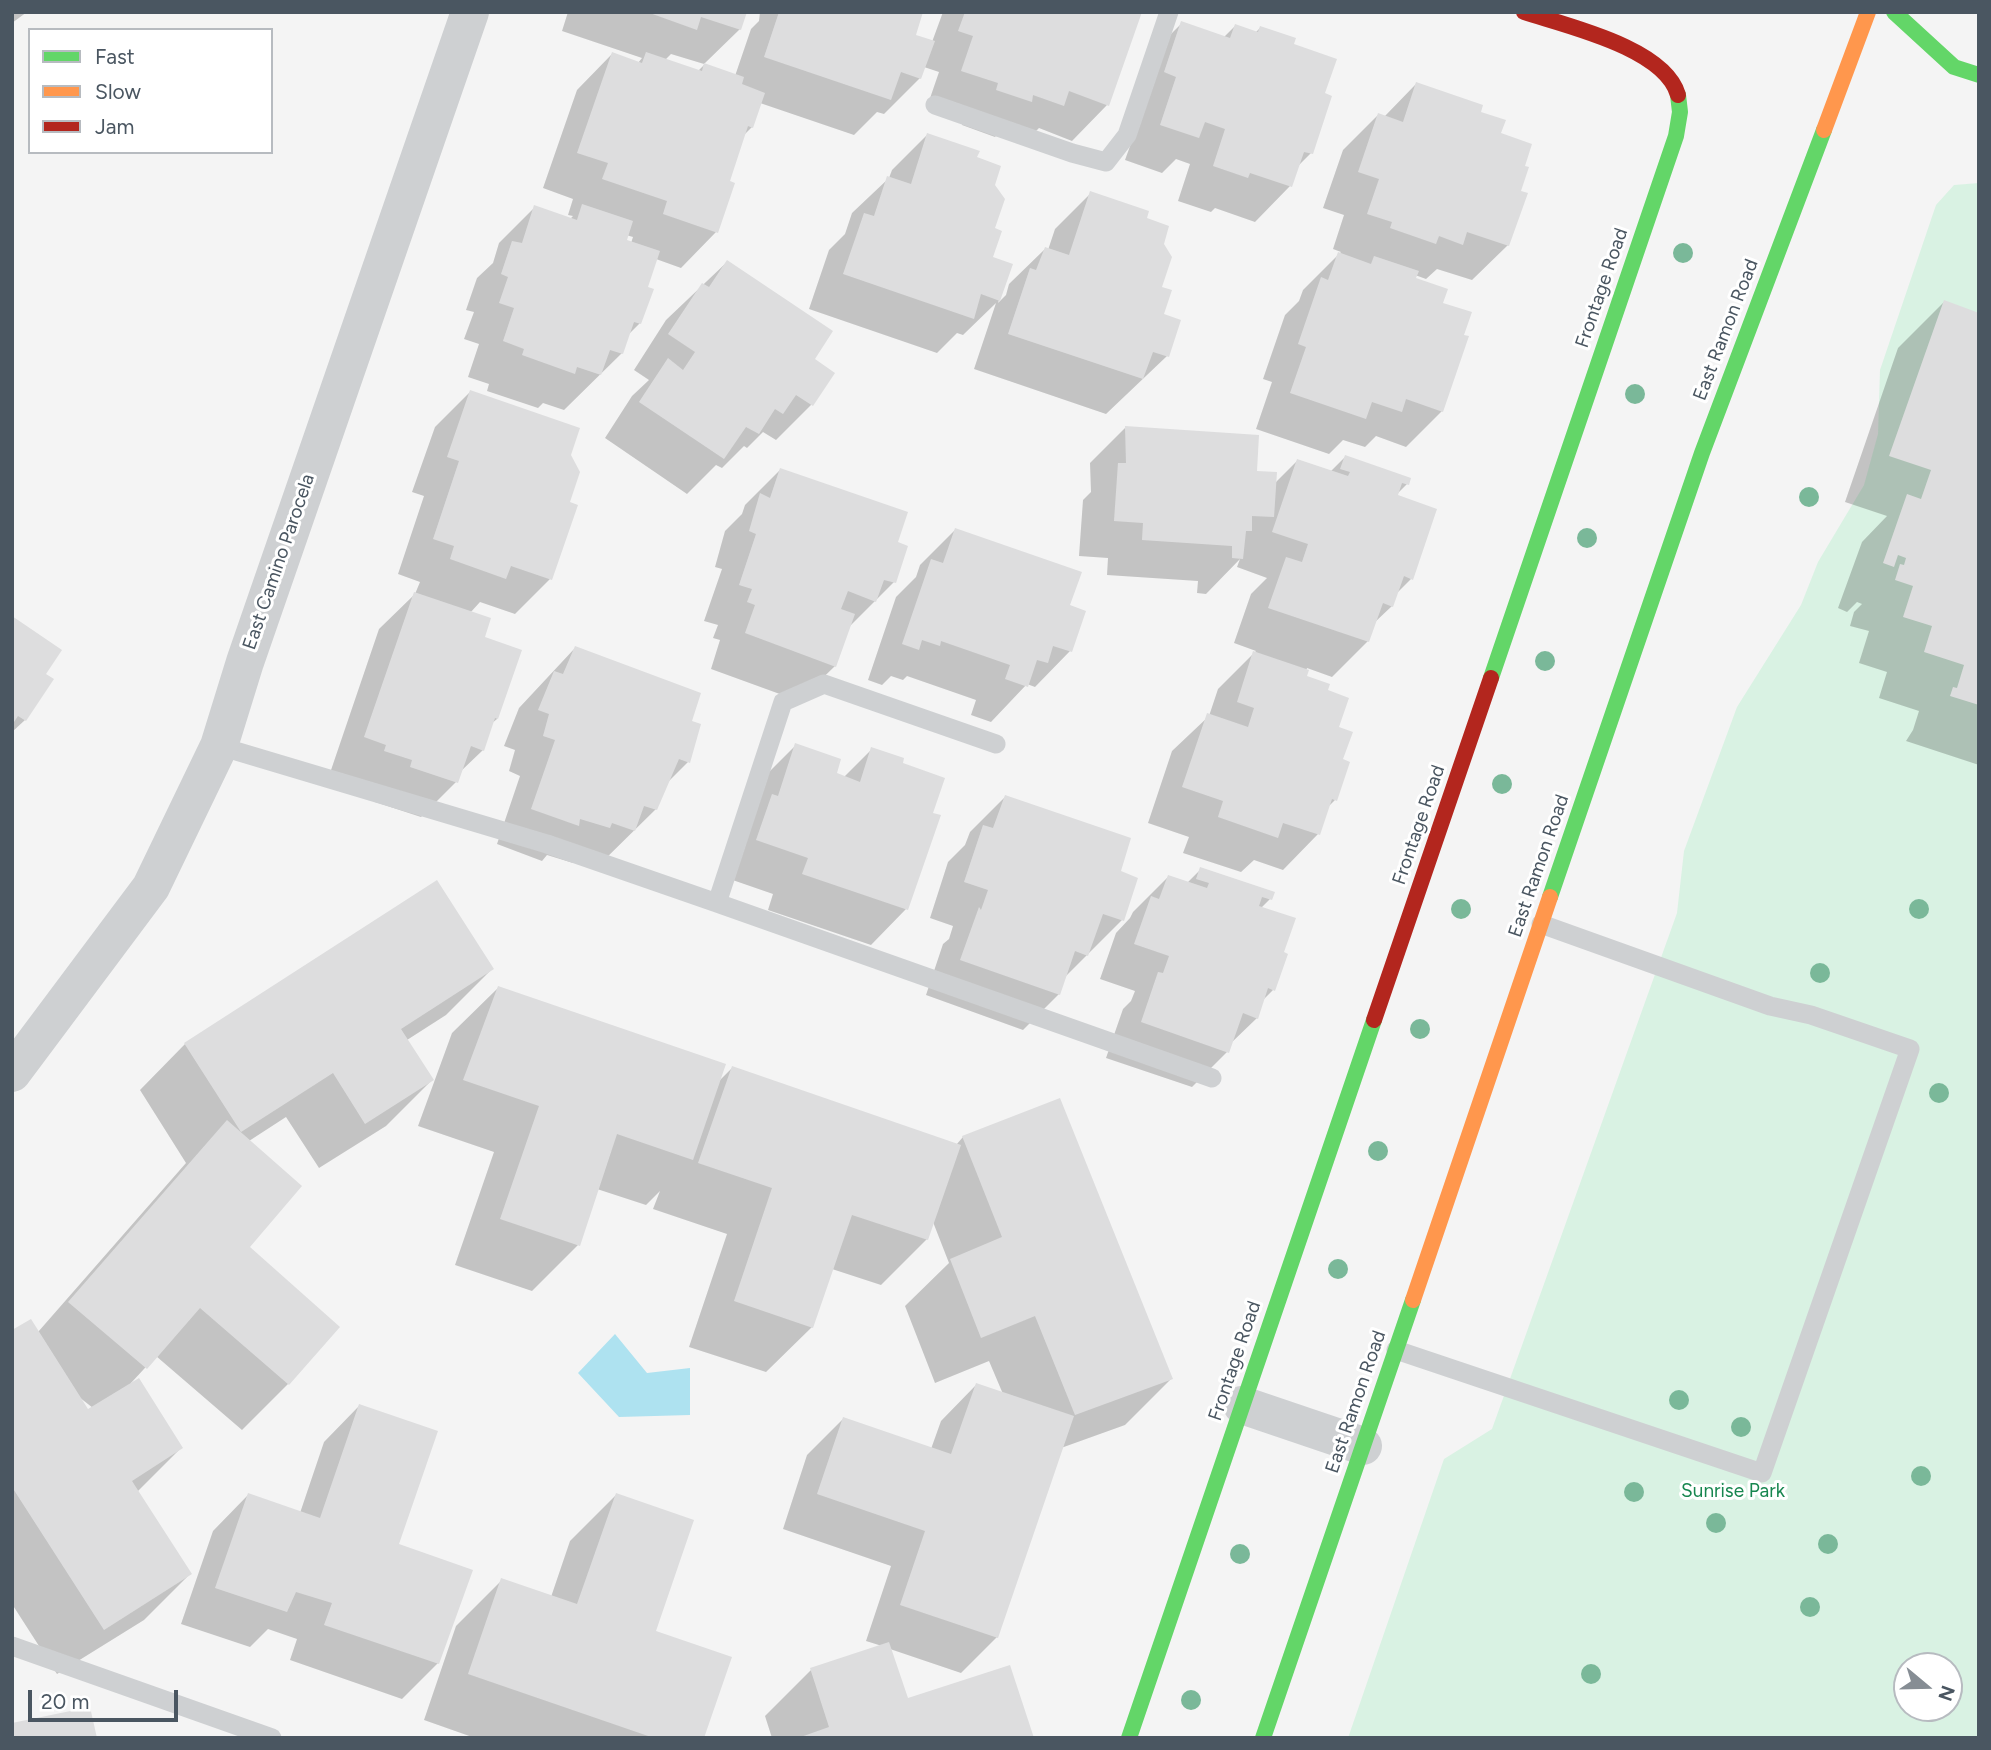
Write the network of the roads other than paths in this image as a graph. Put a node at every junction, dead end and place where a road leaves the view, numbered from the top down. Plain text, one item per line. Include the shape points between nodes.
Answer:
1 (470, 12) edge
2 (1169, 12) edge
3 (1524, 12) edge
4 (1868, 12) edge
5 (1894, 12) edge
6 (1979, 75) edge
7 (935, 105) dead end
8 (996, 744) dead end
9 (219, 746) junction
10 (717, 903) junction
11 (1541, 924) junction
12 (12, 1073) edge
13 (1212, 1078) dead end
14 (1396, 1349) junction
15 (1242, 1405) junction
16 (1363, 1446) junction
17 (12, 1646) edge
18 (272, 1738) edge
19 (1129, 1738) edge
20 (1263, 1738) edge

1 - 9 street, East Camino Parocela
2 - 7 lane via 1127,135 1106,162
3 - 15 main road, Frontage Road via 1659,65 1679,98 1676,136
4 - 11 main road, East Ramon Road via 1702,453
5 - 6 main road via 1954,67
8 - 10 lane via 824,684 783,702
9 - 10 lane via 547,844
9 - 12 street, East Camino Parocela via 151,887
10 - 13 lane
11 - 14 main road, East Ramon Road
11 - 14 lane via 1770,1006 1910,1049 1762,1473
14 - 16 main road, East Ramon Road
15 - 16 street
15 - 19 main road, Frontage Road
16 - 20 main road, East Ramon Road
17 - 18 lane

